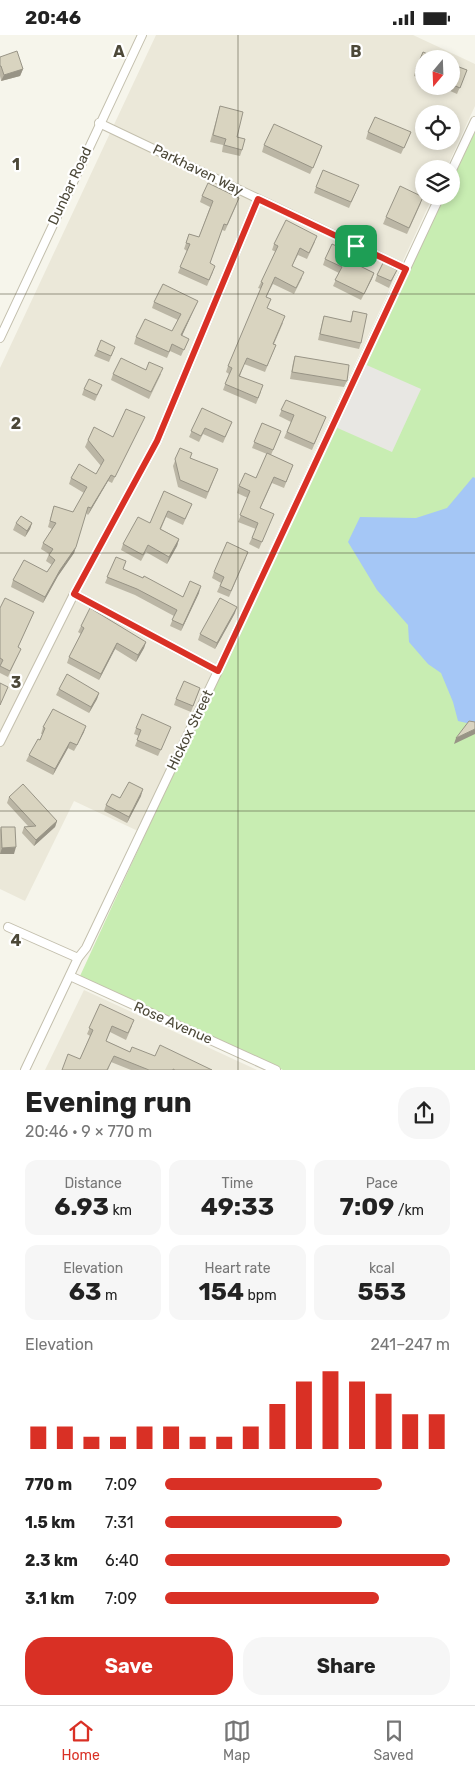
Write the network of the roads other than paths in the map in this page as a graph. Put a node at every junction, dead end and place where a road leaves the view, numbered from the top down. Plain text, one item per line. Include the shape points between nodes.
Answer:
1 (142, 35) edge
2 (475, 121) edge
3 (99, 123) junction
4 (457, 160) edge
5 (258, 199) junction
6 (436, 205) edge
7 (406, 269) junction
8 (0, 338) edge
9 (74, 594) junction
10 (218, 671) junction
11 (0, 742) edge
12 (8, 927) dead end
13 (78, 958) junction
14 (70, 976) junction
15 (25, 1070) edge
16 (276, 1070) edge

1 - 3 street, Dunbar Road
2 - 4 street
3 - 5 street, Parkhaven Way
3 - 8 street, Dunbar Road
5 - 7 street, Parkhaven Way
5 - 9 street via 157,441
6 - 7 street, Hickox Street
7 - 10 street, Hickox Street
9 - 10 street
9 - 11 street
10 - 13 street, Hickox Street via 86,948
12 - 13 street
13 - 14 street, Hickox Street
14 - 15 street, Hickox Street
14 - 16 street, Rose Avenue

